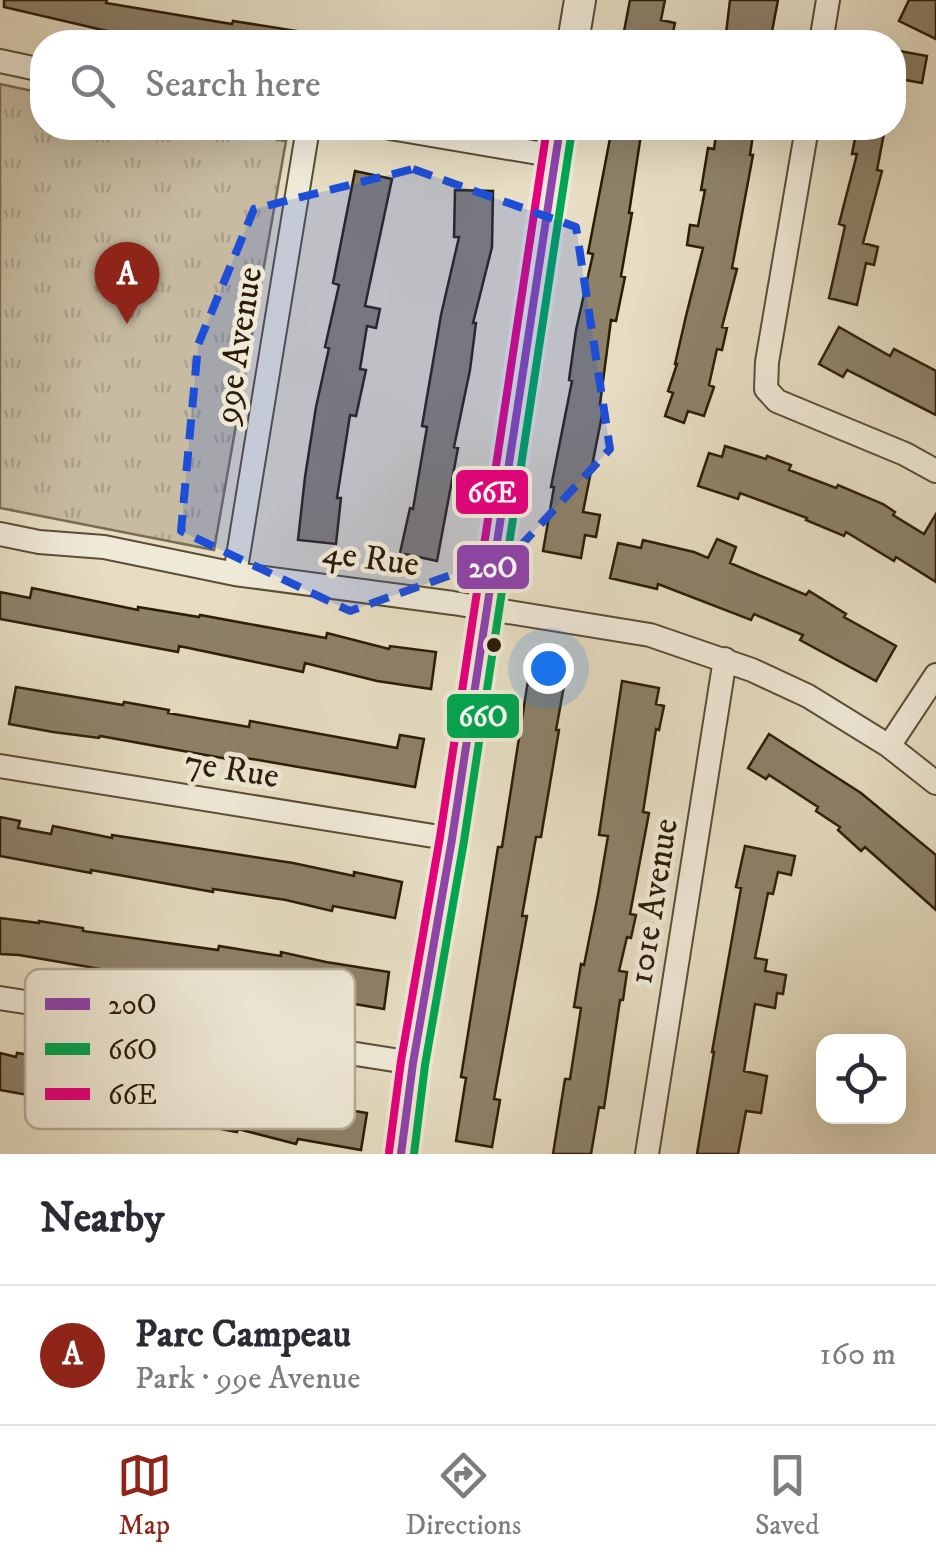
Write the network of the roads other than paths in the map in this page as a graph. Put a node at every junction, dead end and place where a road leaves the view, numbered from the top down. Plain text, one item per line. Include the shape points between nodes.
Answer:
1 (580, 0) edge
2 (828, 0) edge
3 (575, 30) edge
4 (823, 30) edge
5 (0, 61) edge
6 (30, 67) edge
7 (306, 140) edge
8 (805, 140) edge
9 (558, 142) edge
10 (936, 472) edge
11 (0, 534) edge
12 (235, 574) junction
13 (487, 609) junction
14 (726, 660) junction
15 (936, 674) edge
16 (889, 746) junction
17 (0, 766) edge
18 (936, 783) edge
19 (452, 839) junction
20 (0, 998) edge
21 (25, 1002) edge
22 (355, 1054) edge
23 (413, 1063) junction
24 (401, 1154) edge
25 (647, 1154) edge

1 - 3 street
2 - 4 street
5 - 6 street
7 - 12 street, 99e Avenue
8 - 10 street via 766,388 777,401
9 - 13 street
11 - 12 street, 4e Rue
12 - 13 street, 4e Rue
13 - 14 street, 4e Rue via 650,635
13 - 19 street
14 - 16 street, 4e Rue via 808,696
14 - 25 street, 101e Avenue
15 - 16 street
16 - 18 street, 4e Rue
17 - 19 street, 7e Rue
19 - 23 street
20 - 21 street
22 - 23 street
23 - 24 street

